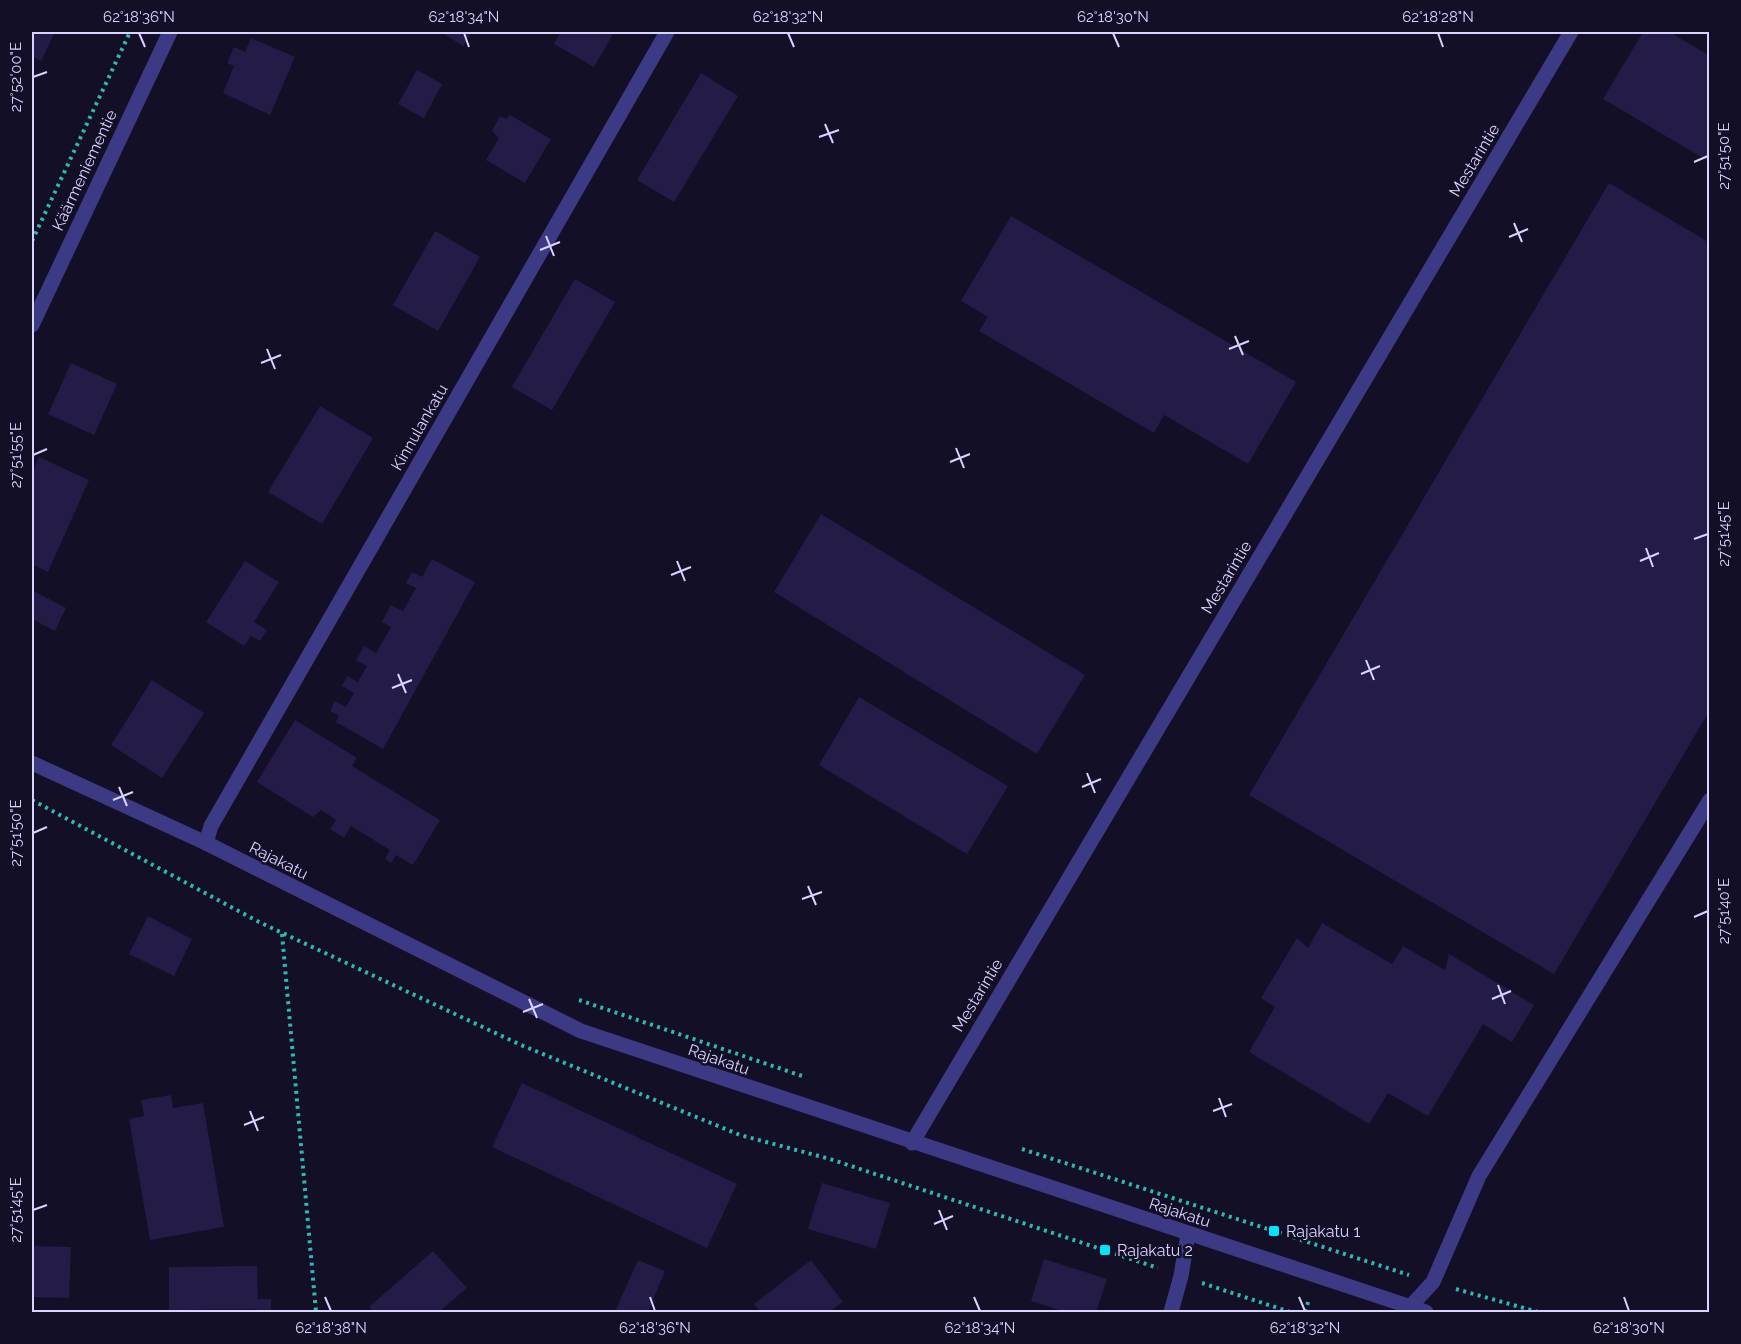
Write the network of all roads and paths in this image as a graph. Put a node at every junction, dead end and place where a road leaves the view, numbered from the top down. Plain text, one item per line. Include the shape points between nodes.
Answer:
1 (130, 32) edge
2 (170, 32) edge
3 (667, 32) edge
4 (1571, 32) edge
5 (32, 241) edge
6 (32, 325) edge
7 (32, 763) edge
8 (1710, 800) edge
9 (206, 843) junction
10 (282, 934) dead end
11 (569, 997) dead end
12 (803, 1076) dead end
13 (912, 1143) junction
14 (1015, 1147) dead end
15 (1188, 1234) junction
16 (1433, 1282) junction
17 (1410, 1307) junction
18 (316, 1312) edge
19 (1171, 1312) edge
20 (1426, 1312) edge
21 (1538, 1312) edge

1 - 5 path
2 - 6 street, Käärmeniementie
3 - 9 street, Kinnulankatu via 217,816
4 - 13 street, Mestarintie
7 - 9 street, Rajakatu
8 - 16 street via 1479,1176
9 - 13 street, Rajakatu via 581,1031
10 - 18 path
11 - 12 path
13 - 15 street, Rajakatu
14 - 16 path
15 - 17 street, Rajakatu
15 - 19 street
16 - 17 street
16 - 21 path
17 - 20 street, Rajakatu

